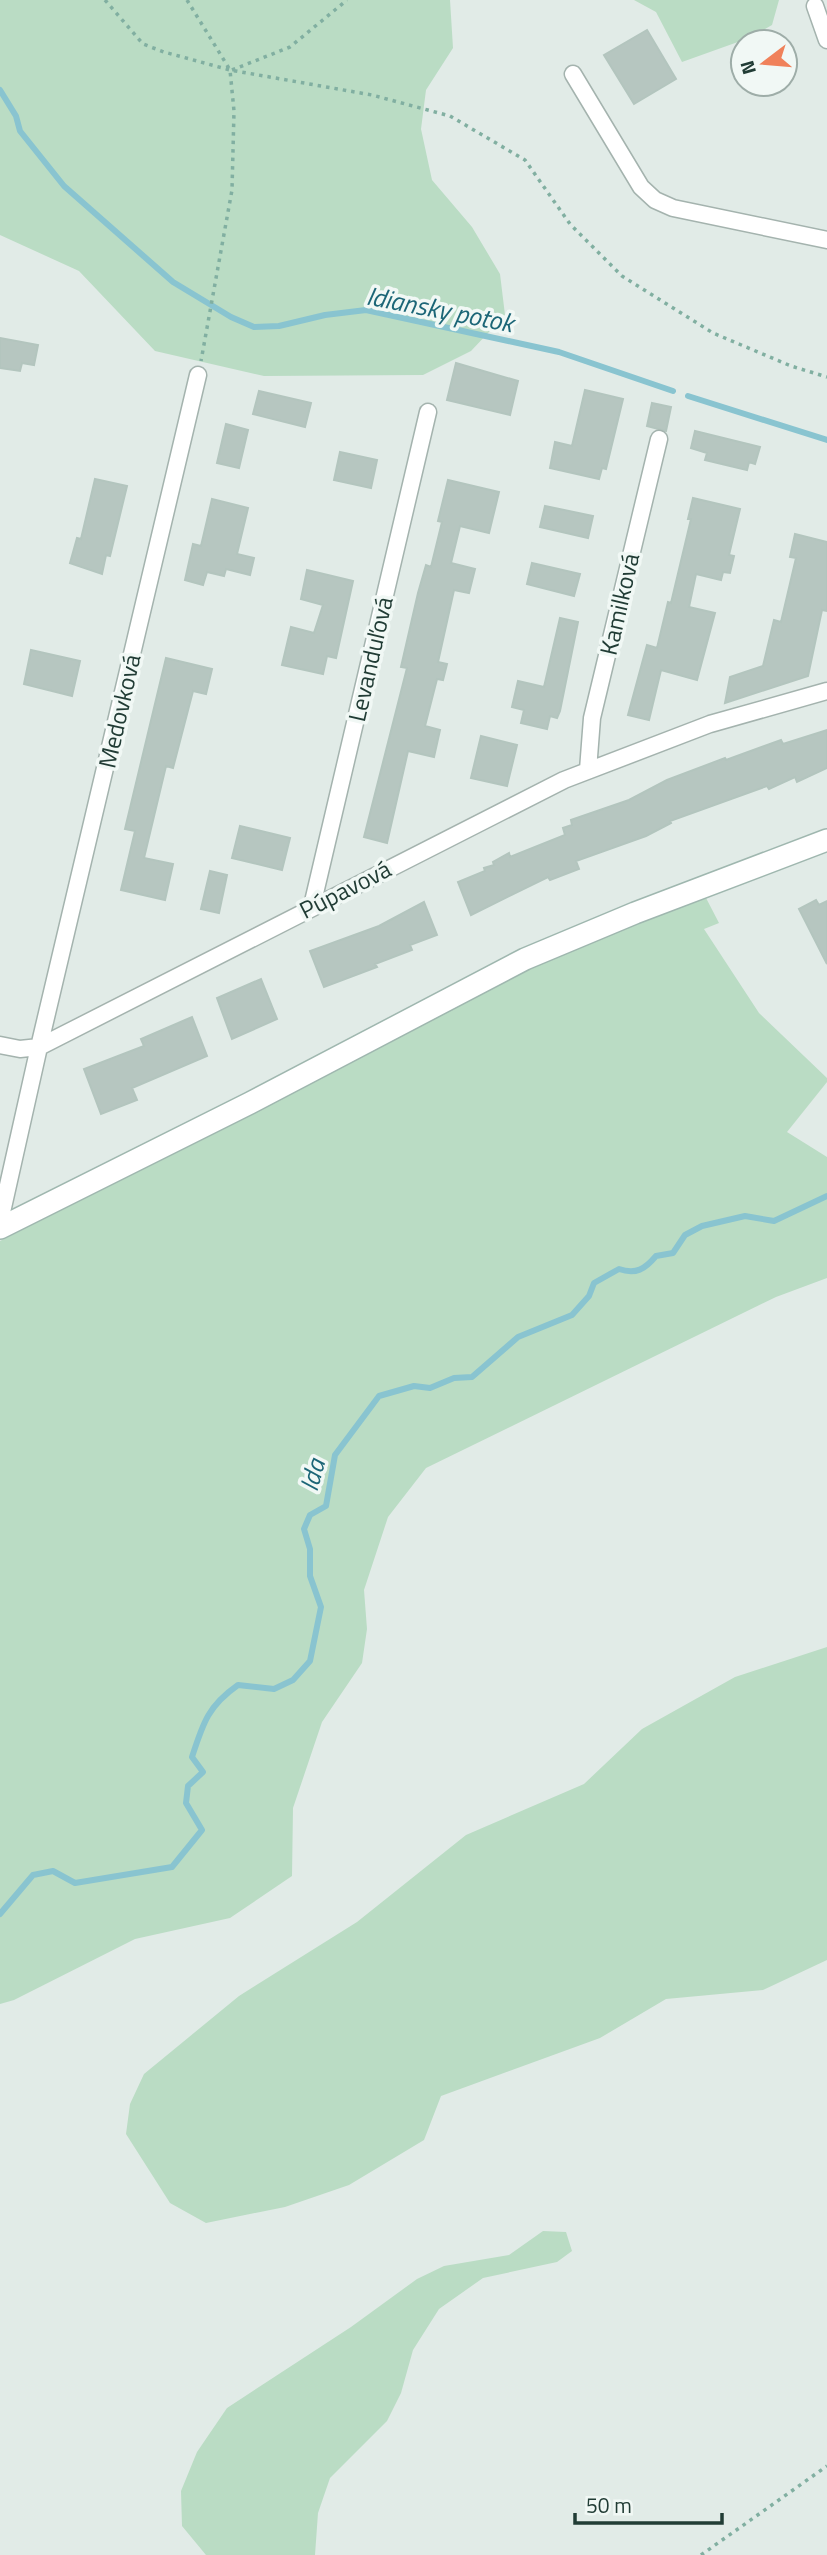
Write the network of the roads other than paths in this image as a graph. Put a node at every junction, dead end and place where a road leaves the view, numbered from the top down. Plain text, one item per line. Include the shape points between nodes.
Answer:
1 (815, 6) dead end
2 (827, 40) edge
3 (573, 74) dead end
4 (827, 240) edge
5 (198, 375) road end
6 (428, 412) dead end
7 (659, 439) dead end
8 (827, 691) edge
9 (587, 770) junction
10 (827, 840) edge
11 (312, 906) junction
12 (0, 1045) edge
13 (39, 1047) junction
14 (0, 1221) edge
15 (0, 1228) edge

1 - 2 street
3 - 4 street via 641,187 655,200 673,208
5 - 13 street, Medovková
6 - 11 street, Levanduľová
7 - 9 street, Kamilková via 592,718
8 - 9 street, Púpavová via 710,724
9 - 11 street, Púpavová
10 - 15 street via 525,959
11 - 13 street, Púpavová
12 - 13 street
13 - 14 street

